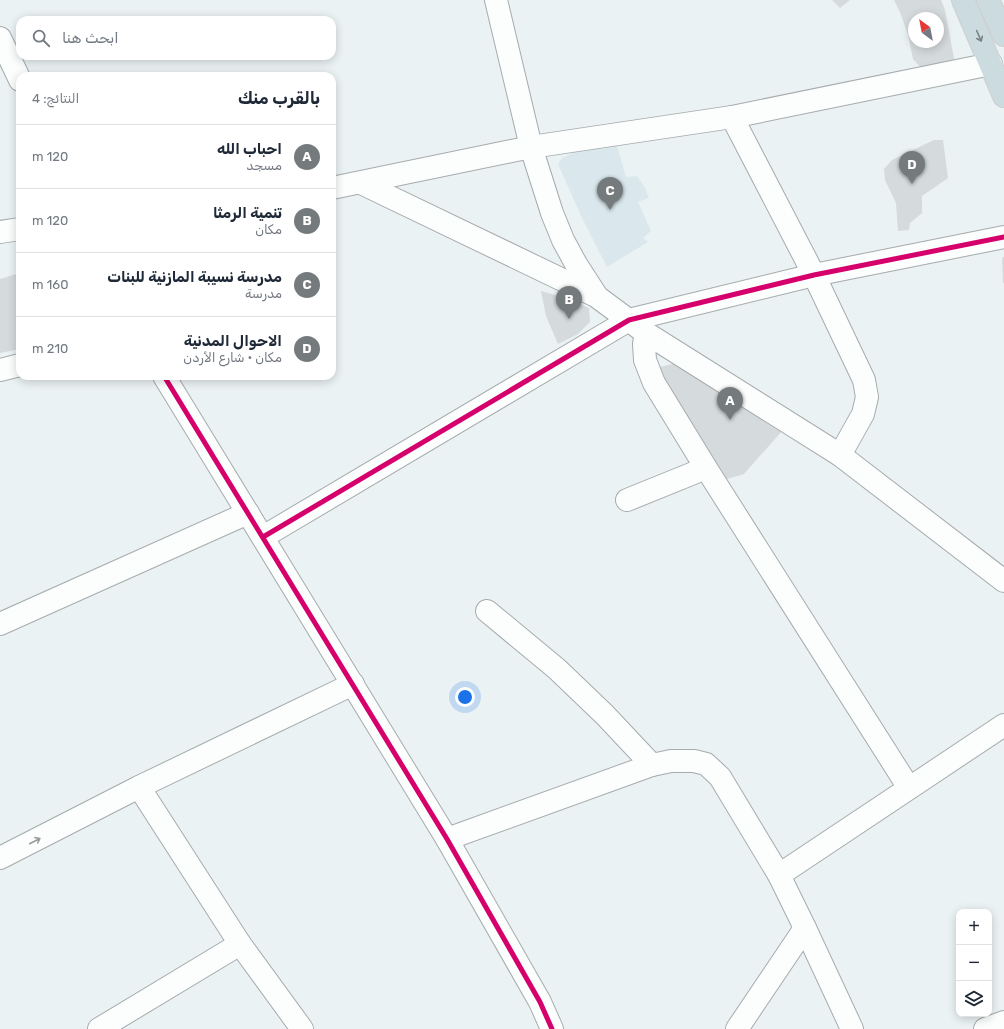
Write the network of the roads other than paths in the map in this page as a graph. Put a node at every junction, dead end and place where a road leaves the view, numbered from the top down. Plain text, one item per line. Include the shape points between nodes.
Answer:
1 (496, 0) edge
2 (963, 0) edge
3 (988, 0) edge
4 (1004, 35) edge
5 (0, 38) edge
6 (991, 64) junction
7 (16, 72) edge
8 (1004, 96) edge
9 (732, 117) junction
10 (531, 147) junction
11 (361, 183) junction
12 (336, 187) edge
13 (16, 230) edge
14 (0, 232) edge
15 (1004, 237) edge
16 (814, 274) junction
17 (596, 296) junction
18 (629, 320) junction
19 (646, 333) junction
20 (16, 366) edge
21 (0, 370) edge
22 (166, 380) edge
23 (840, 455) junction
24 (706, 468) junction
25 (627, 500) dead end
26 (248, 513) junction
27 (263, 537) junction
28 (1004, 582) edge
29 (487, 611) dead end
30 (0, 624) edge
31 (353, 684) junction
32 (1004, 726) edge
33 (652, 766) junction
34 (139, 787) junction
35 (909, 788) junction
36 (447, 839) junction
37 (0, 858) edge
38 (778, 875) junction
39 (805, 928) junction
40 (240, 944) junction
41 (1004, 1022) edge
42 (99, 1029) edge
43 (302, 1029) edge
44 (552, 1029) edge
45 (737, 1029) edge
46 (852, 1029) edge
47 (986, 1029) edge

1 - 10 street
2 -> 6 highway
3 - 4 highway
5 - 7 street
6 - 8 highway
6 - 9 street
9 - 10 street
9 - 16 street
10 - 11 street
10 - 17 street via 563,240
11 - 12 street
11 - 17 street
13 - 14 street
15 - 16 street
16 - 18 street
16 - 23 street via 864,380 867,397 863,414
17 - 18 street
18 - 19 street
18 - 27 street
19 - 23 street
19 - 24 street via 645,360 654,383
20 - 21 street
22 - 26 street
23 - 28 street
24 - 25 street
24 - 35 street
26 - 27 street
26 - 30 street
27 - 31 street
29 - 33 street via 557,669
31 - 34 street
31 - 36 street
32 - 35 street
33 - 36 street
33 - 38 street via 671,760 706,764 720,777
37 -> 34 street
34 - 40 street
35 - 38 street
36 - 44 street via 540,1002
38 - 39 street
39 - 45 street
39 - 46 street
40 - 42 street
40 - 43 street
41 - 47 street

